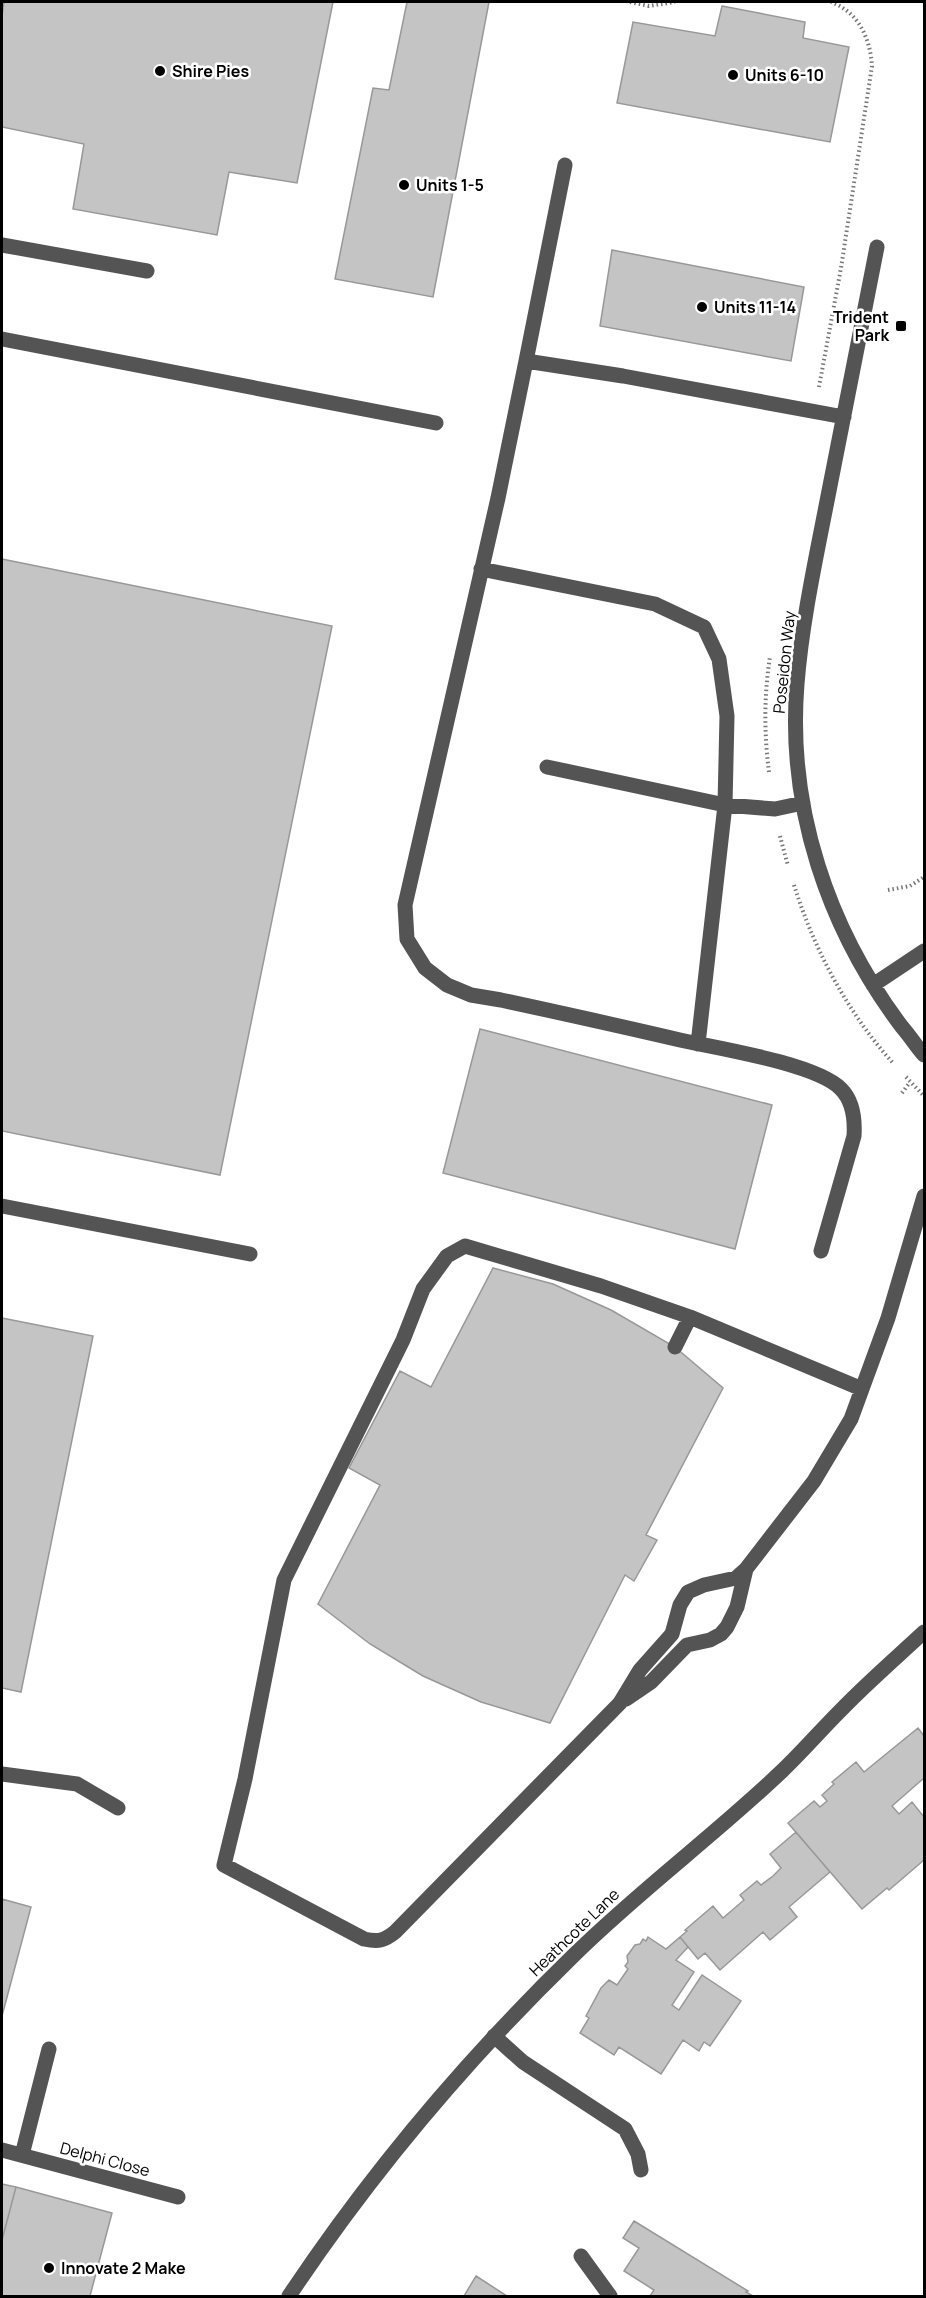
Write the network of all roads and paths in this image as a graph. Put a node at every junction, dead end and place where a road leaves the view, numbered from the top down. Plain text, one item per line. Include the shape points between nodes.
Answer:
1 (630, 2) edge
2 (675, 2) edge
3 (831, 2) edge
4 (565, 165) dead end
5 (2, 245) edge
6 (877, 247) dead end
7 (147, 272) dead end
8 (2, 339) edge
9 (526, 361) junction
10 (824, 364) dead end
11 (843, 417) junction
12 (436, 423) dead end
13 (481, 569) junction
14 (547, 767) dead end
15 (803, 803) junction
16 (725, 805) junction
17 (924, 877) edge
18 (888, 890) dead end
19 (924, 951) edge
20 (873, 984) junction
21 (698, 1044) junction
22 (924, 1055) edge
23 (910, 1082) dead end
24 (902, 1092) dead end
25 (924, 1196) edge
26 (2, 1206) edge
27 (821, 1251) dead end
28 (250, 1254) dead end
29 (690, 1317) junction
30 (675, 1347) dead end
31 (862, 1389) junction
32 (746, 1569) junction
33 (924, 1632) edge
34 (620, 1702) junction
35 (2, 1774) edge
36 (118, 1808) dead end
37 (494, 2036) junction
38 (49, 2049) dead end
39 (2, 2150) edge
40 (22, 2155) junction
41 (641, 2170) dead end
42 (178, 2197) dead end
43 (581, 2256) dead end
44 (289, 2296) edge
45 (610, 2296) edge

1 - 2 path via 649,6
3 - 10 path via 851,14 868,37 872,66
4 - 9 street
5 - 7 street
6 - 11 street, Poseidon Way
8 - 12 street
9 - 11 street
9 - 13 street
11 - 15 street, Poseidon Way via 798,669 796,731
13 - 16 street via 655,604 704,627 719,659 727,716
13 - 21 street via 405,905 407,939 425,968 447,985 471,995
14 - 16 street
15 - 16 street via 775,808
15 - 20 street, Poseidon Way via 831,906
16 - 21 street
17 - 18 path via 910,886
19 - 20 street
20 - 22 street, Poseidon Way
21 - 27 street via 819,1074 841,1089 852,1107 854,1136
23 - 24 path
25 - 31 street via 888,1318
26 - 28 street
29 - 30 street
29 - 31 street
29 - 34 street via 465,1246 447,1256 423,1289 403,1340 284,1580 224,1865 364,1939 386,1940
31 - 32 street via 851,1419 814,1481
32 - 34 street via 736,1578 688,1592 672,1634 640,1670
32 - 34 street via 728,1627 710,1640 687,1645 651,1682
33 - 37 street, Heathcote Lane via 841,1709 784,1770 650,1885
35 - 36 street via 77,1784
37 - 41 street via 523,2061 625,2129 638,2154
37 - 44 street, Heathcote Lane via 399,2147
38 - 40 street
39 - 40 street, Delphi Close
40 - 42 street, Delphi Close
43 - 45 street

